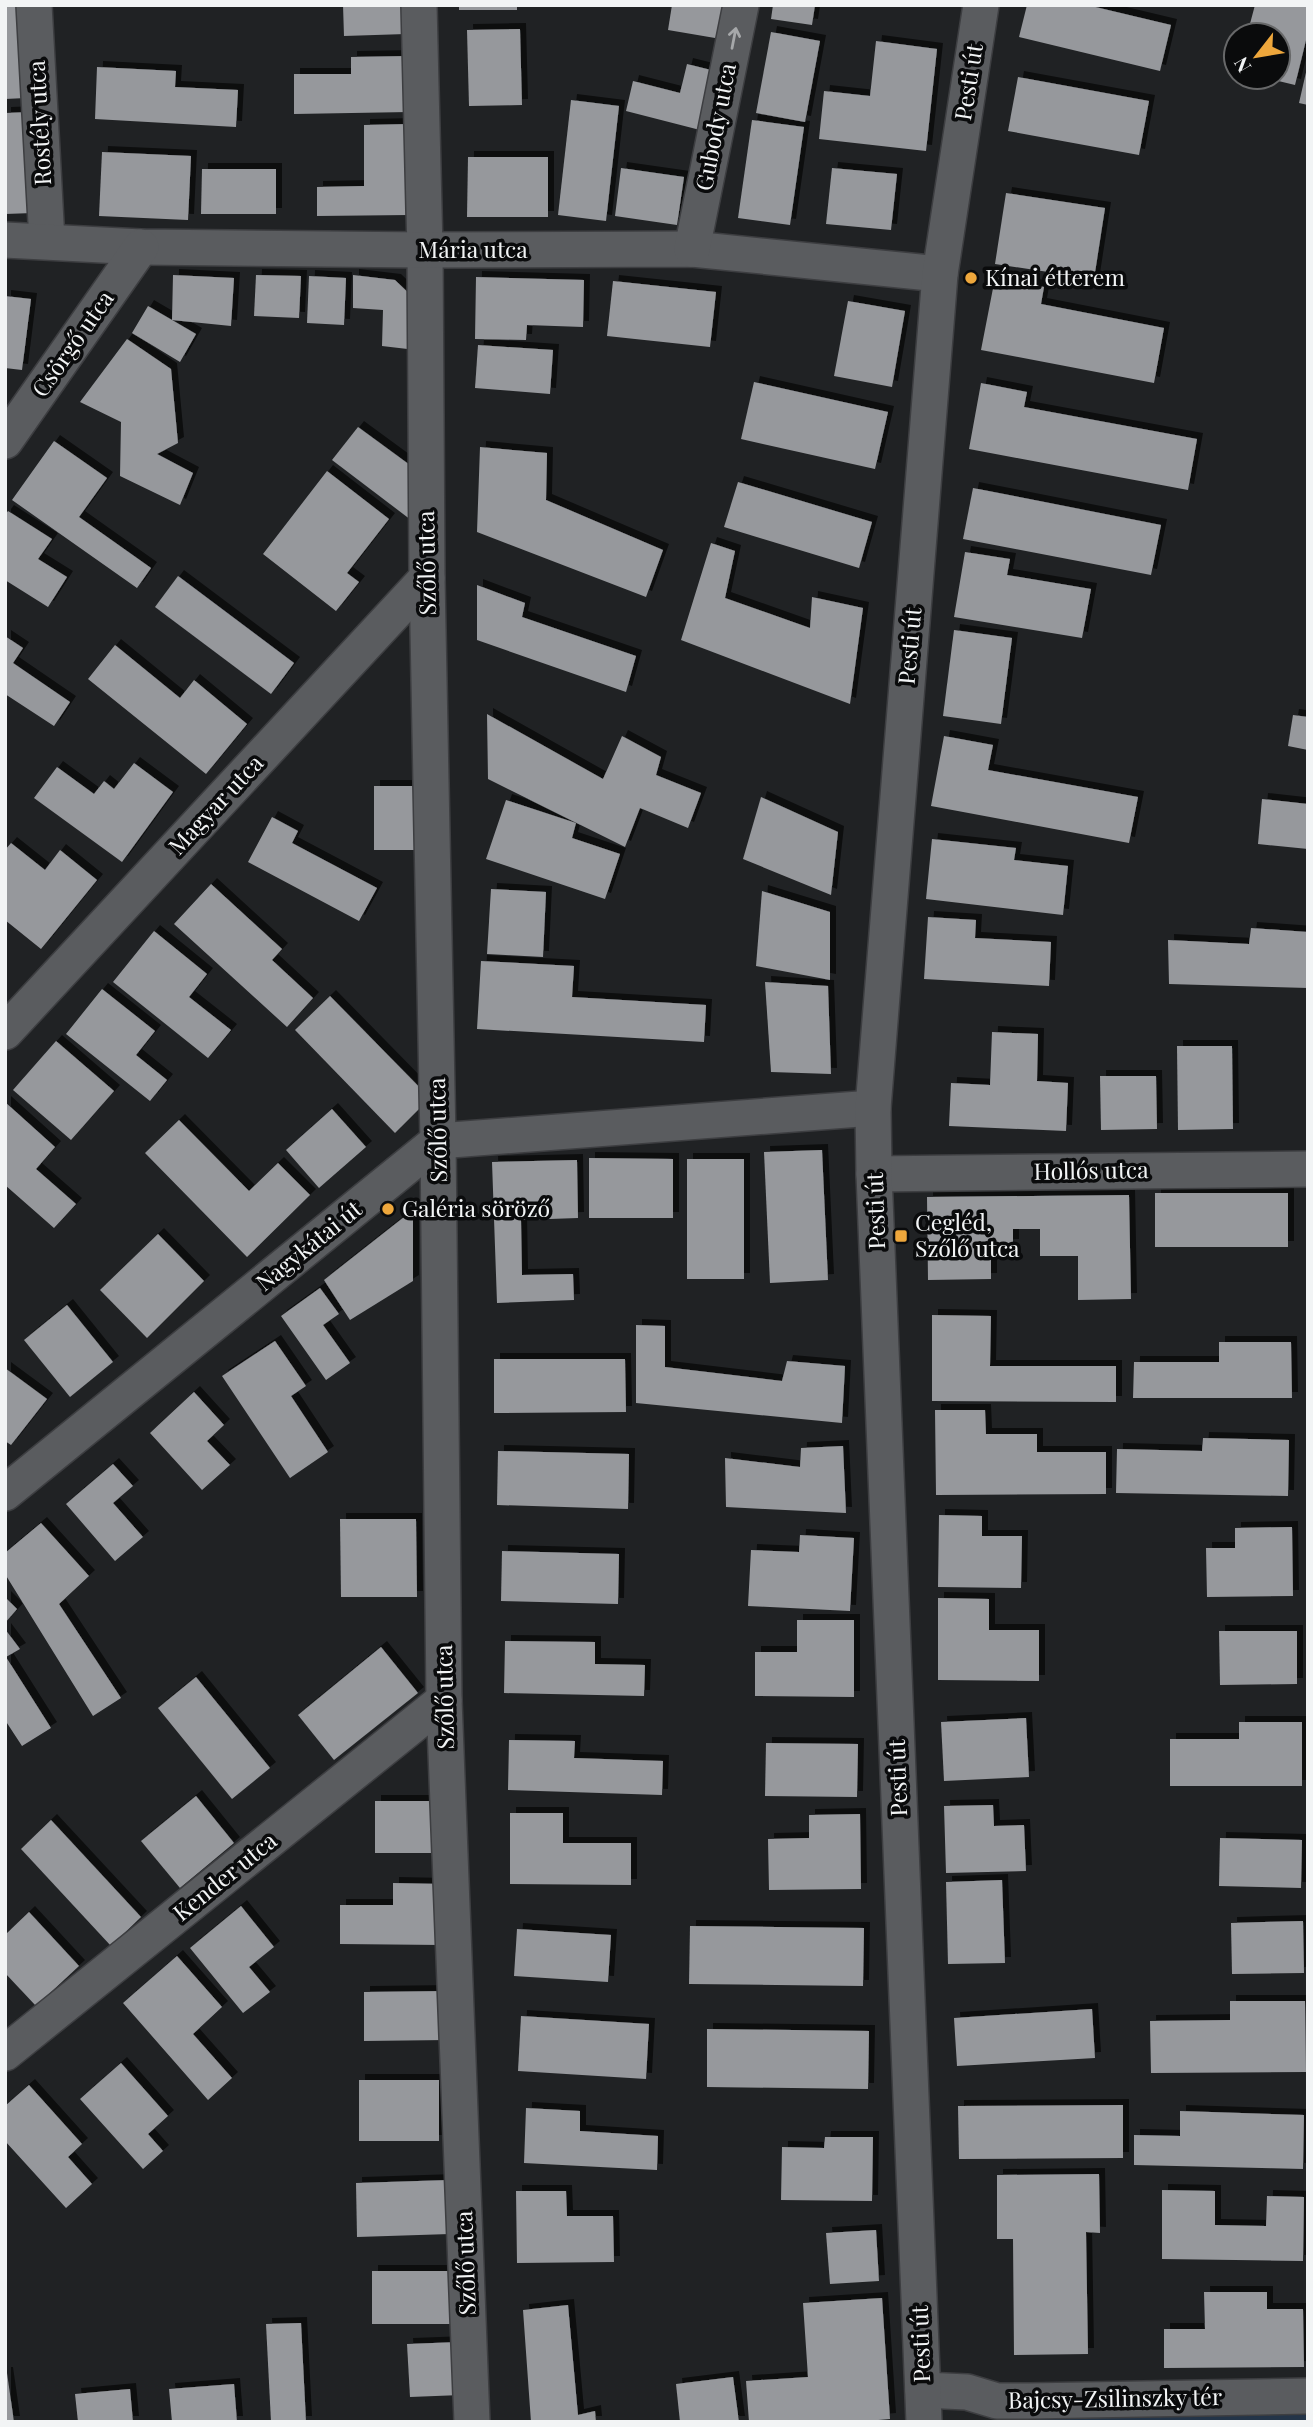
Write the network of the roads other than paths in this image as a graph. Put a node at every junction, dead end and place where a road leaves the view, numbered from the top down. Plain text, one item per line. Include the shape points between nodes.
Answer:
1 (34, 5) edge
2 (419, 5) edge
3 (741, 5) edge
4 (981, 5) edge
5 (5, 240) edge
6 (47, 241) junction
7 (141, 247) junction
8 (692, 249) junction
9 (425, 250) junction
10 (940, 274) junction
11 (5, 441) edge
12 (427, 578) junction
13 (5, 1032) edge
14 (873, 1108) junction
15 (438, 1141) junction
16 (1308, 1169) edge
17 (874, 1174) junction
18 (5, 1493) edge
19 (444, 1700) junction
20 (5, 2053) edge
21 (1308, 2396) edge
22 (923, 2406) edge
23 (472, 2422) edge

1 - 6 street, Rostély utca
2 - 9 street, Szőlő utca
8 -> 3 street, Gubody utca
4 - 10 street, Pesti út
5 - 6 street, Mária utca
6 - 7 street, Mária utca
7 - 9 street, Mária utca
7 - 11 street, Csörgő utca
8 - 9 street, Mária utca
8 - 10 street, Mária utca
9 - 12 street, Szőlő utca
10 - 14 street, Pesti út
12 - 13 street, Magyar utca
12 - 15 street, Szőlő utca
14 - 15 street
14 - 17 street, Pesti út
15 - 18 street, Nagykátai út
15 - 19 street, Szőlő utca
16 - 17 street, Hollós utca
17 - 22 street, Pesti út
19 - 20 street, Kender utca
19 - 23 street, Szőlő utca
21 - 22 street, Bajcsy-Zsilinszky tér via 997,2401 967,2392

